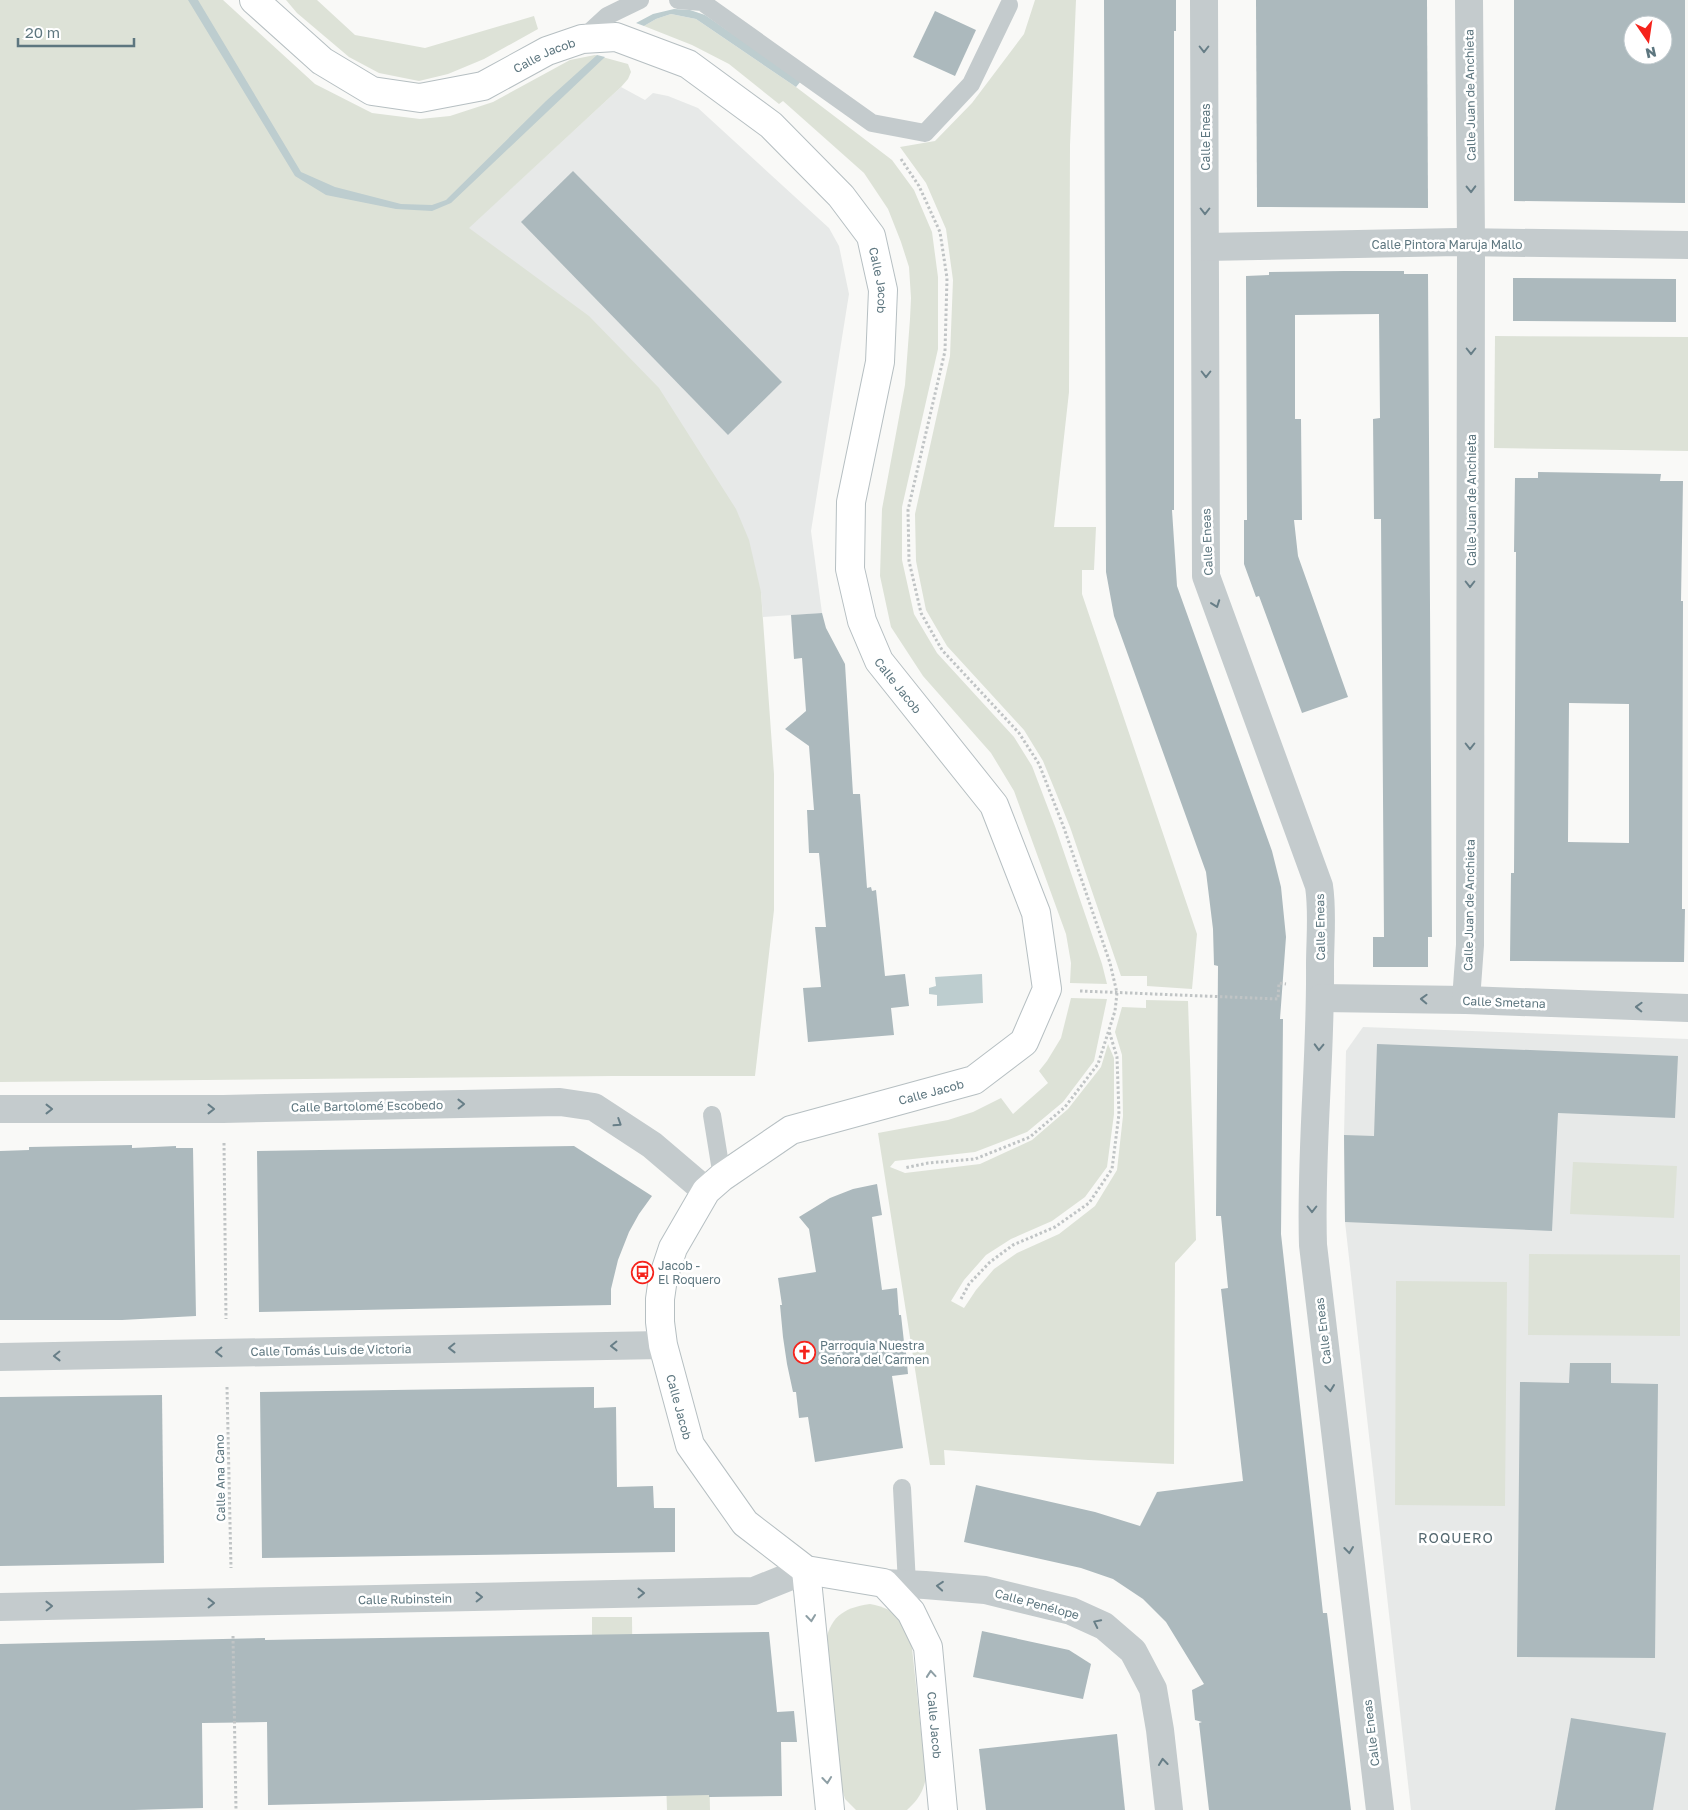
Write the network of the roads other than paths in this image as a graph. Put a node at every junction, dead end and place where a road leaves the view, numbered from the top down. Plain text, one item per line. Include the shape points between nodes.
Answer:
1 (254, 0) edge
2 (640, 0) edge
3 (678, 0) edge
4 (1204, 0) edge
5 (1469, 0) edge
6 (1009, 5) dead end
7 (582, 39) junction
8 (1471, 243) junction
9 (1688, 245) edge
10 (1205, 247) junction
11 (1321, 998) junction
12 (1466, 1000) junction
13 (1688, 1008) edge
14 (0, 1109) edge
15 (712, 1115) dead end
16 (714, 1184) junction
17 (663, 1345) junction
18 (0, 1357) edge
19 (902, 1488) dead end
20 (806, 1570) junction
21 (896, 1584) junction
22 (0, 1607) edge
23 (830, 1810) edge
24 (943, 1810) edge
25 (1169, 1810) edge
26 (1380, 1810) edge

1 - 7 street, Calle Jacob via 322,61 372,91 420,98 483,86 547,51
2 - 7 lane via 607,16
3 - 6 lane via 702,2 872,123 925,133 971,84
4 -> 10 street, Calle Eneas
5 -> 8 street, Calle Juan de Anchieta
7 - 16 street, Calle Jacob via 616,37 688,64 771,126 841,196 871,236 883,290 880,362 851,502 850,569 862,621 879,661 994,805 1036,914 1047,989 1024,1042 974,1080 791,1130
8 - 9 street, Calle Pintora Maruja Mallo
8 - 10 street, Calle Pintora Maruja Mallo
8 -> 12 street, Calle Juan de Anchieta via 1470,945
10 -> 11 street, Calle Eneas via 1206,576 1319,886 1322,908
12 -> 11 street, Calle Smetana
11 -> 26 street, Calle Eneas via 1313,1245
13 -> 12 street, Calle Smetana
14 -> 16 street, Calle Bartolomé Escobedo via 233,1109 560,1102 594,1107
15 - 16 lane
16 - 17 street, Calle Jacob via 672,1248 660,1299
17 -> 18 street, Calle Tomás Luis de Victoria
17 - 20 street, Calle Jacob via 690,1445 746,1523
19 - 21 lane
20 - 21 street, Calle Jacob
22 -> 20 street, Calle Rubinstein via 754,1591
20 -> 23 street
24 -> 21 street, Calle Jacob via 928,1646
25 -> 21 street, Calle Penélope via 1153,1689 1134,1651 1104,1626 1071,1611 985,1590

